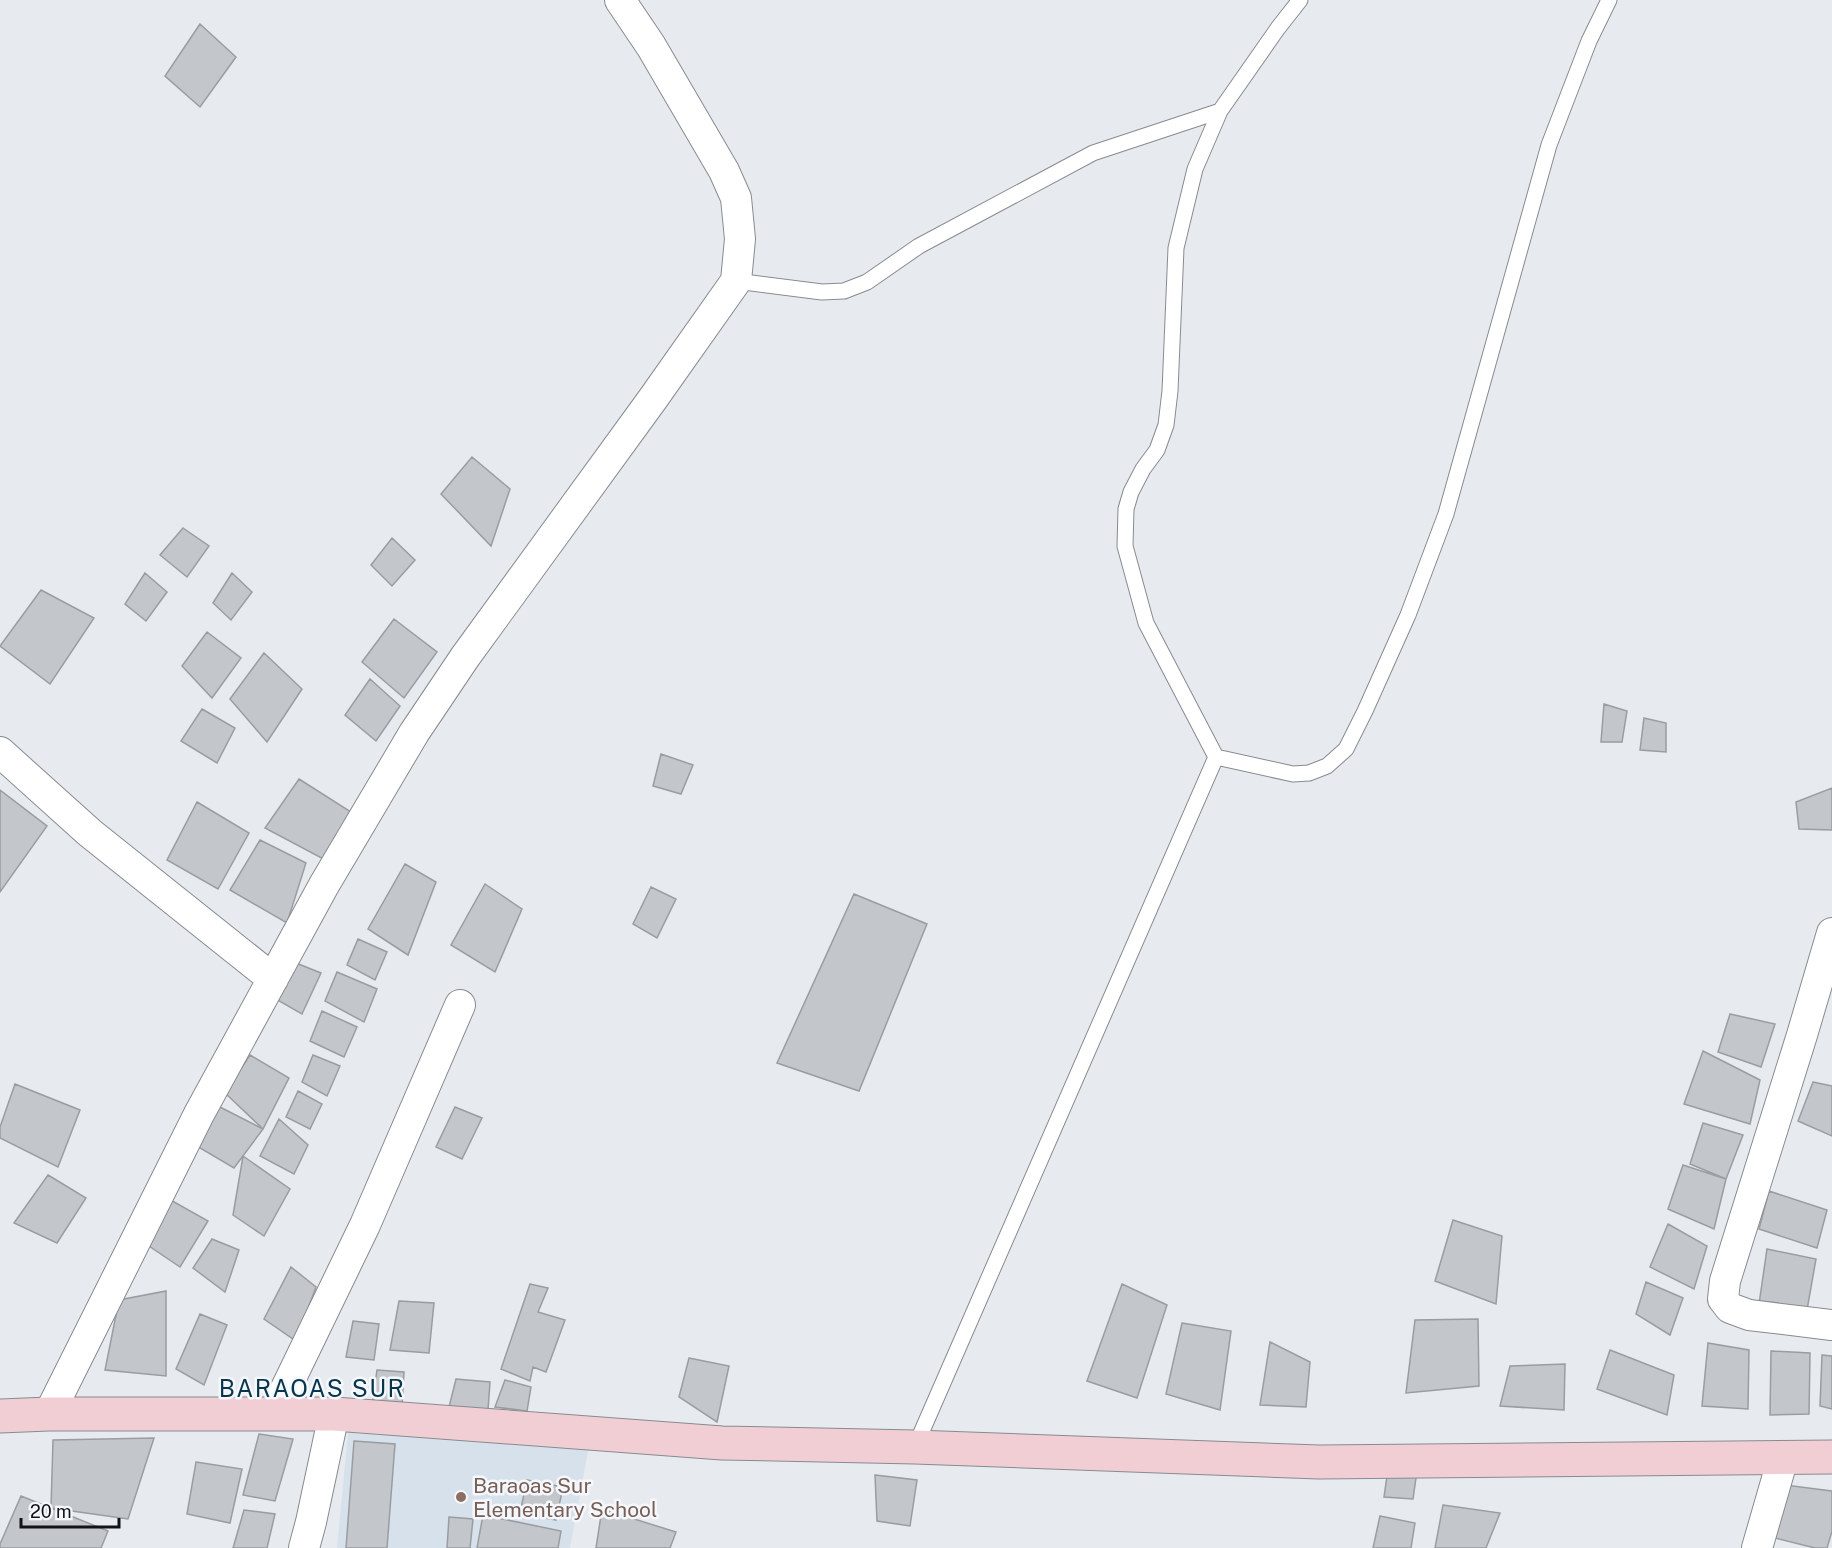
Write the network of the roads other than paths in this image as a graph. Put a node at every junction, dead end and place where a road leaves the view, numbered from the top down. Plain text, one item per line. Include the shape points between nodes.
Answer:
1 (620, 0) edge
2 (1300, 0) edge
3 (1609, 0) edge
4 (1220, 111) junction
5 (736, 281) junction
6 (0, 752) edge
7 (1216, 757) junction
8 (1832, 933) edge
9 (1827, 968) edge
10 (273, 979) junction
11 (460, 1005) dead end
12 (1832, 1325) edge
13 (274, 1413) junction
14 (49, 1414) junction
15 (334, 1414) junction
16 (0, 1416) edge
17 (915, 1448) junction
18 (1832, 1457) edge
19 (1783, 1458) junction
20 (304, 1548) edge
21 (1757, 1548) edge

1 - 5 street via 651,46 736,198 740,239
2 - 4 lane
3 - 7 lane via 1549,145 1446,514 1408,615 1346,749 1327,766 1293,774
4 - 5 lane via 1093,153 919,246 867,282 844,291 822,292
4 - 7 lane via 1195,169 1176,248 1166,425 1125,509 1125,546 1146,623
5 - 10 street via 414,733
6 - 10 street via 90,833
7 - 17 lane
8 - 9 street
9 - 12 street via 1725,1281 1723,1299 1730,1308 1749,1315
10 - 14 street via 199,1114
11 - 13 street via 365,1225
13 - 14 street
13 - 15 street
14 - 16 street
15 - 17 street via 722,1443
15 - 20 street
17 - 19 street via 1319,1462
18 - 19 street
19 - 21 street

